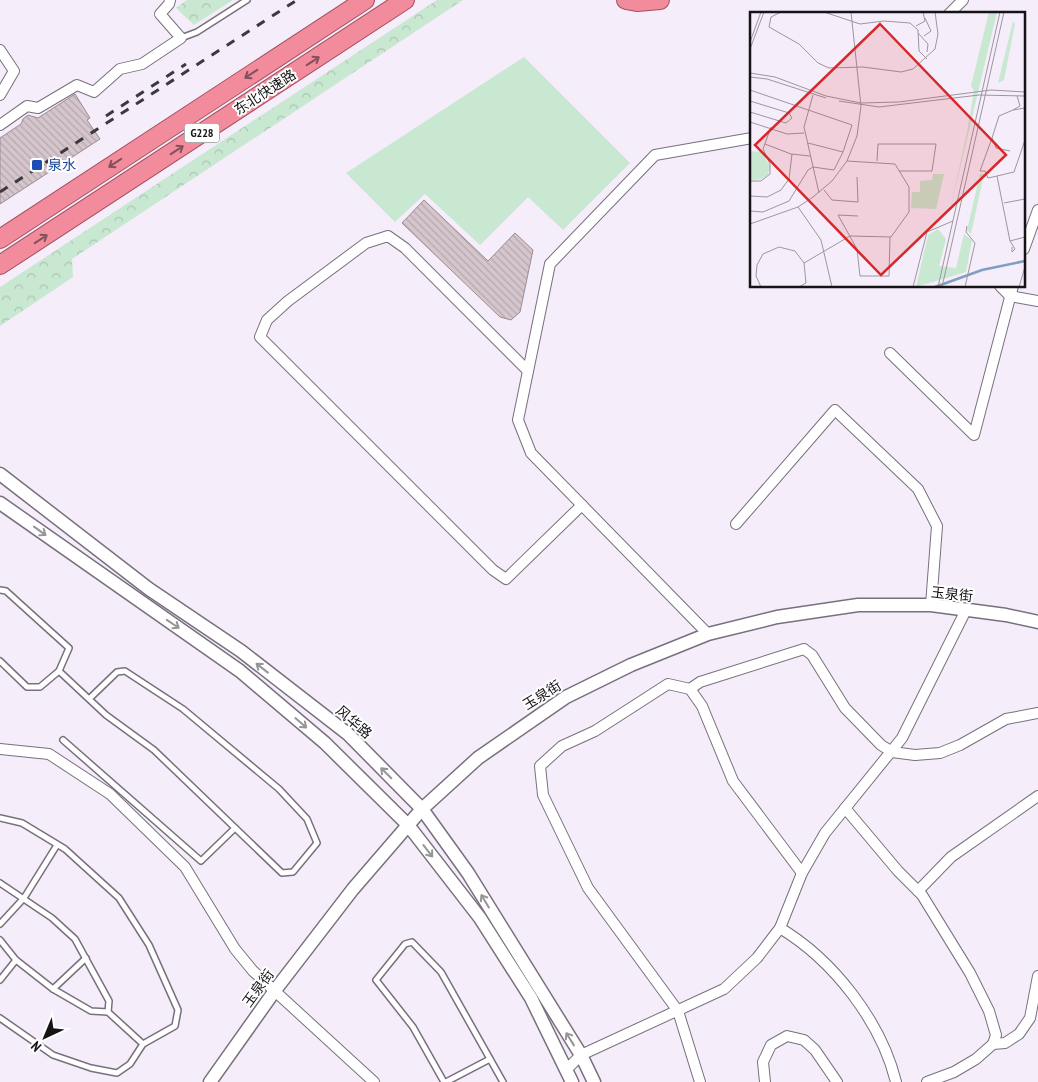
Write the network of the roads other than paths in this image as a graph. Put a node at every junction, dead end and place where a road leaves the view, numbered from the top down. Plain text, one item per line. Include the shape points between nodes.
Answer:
1 (170, 0) edge
2 (247, 0) edge
3 (366, 0) edge
4 (405, 0) edge
5 (626, 0) edge
6 (660, 0) edge
7 (963, 0) edge
8 (951, 12) edge
9 (181, 38) junction
10 (0, 50) edge
11 (0, 95) edge
12 (0, 125) edge
13 (750, 138) edge
14 (1038, 210) edge
15 (0, 239) edge
16 (1026, 243) edge
17 (0, 266) edge
18 (1012, 291) edge
19 (1038, 300) edge
20 (890, 353) dead end
21 (528, 371) junction
22 (0, 474) edge
23 (0, 503) edge
24 (582, 505) junction
25 (736, 524) dead end
26 (0, 590) edge
27 (930, 605) junction
28 (966, 610) junction
29 (1038, 622) edge
30 (708, 634) junction
31 (0, 661) edge
32 (59, 671) junction
33 (690, 689) junction
34 (90, 699) junction
35 (1038, 713) edge
36 (63, 740) dead end
37 (0, 749) edge
38 (892, 752) junction
39 (1038, 796) edge
40 (845, 808) junction
41 (422, 809) junction
42 (0, 818) edge
43 (408, 825) junction
44 (235, 828) junction
45 (57, 844) junction
46 (802, 872) junction
47 (0, 884) edge
48 (918, 891) junction
49 (24, 898) junction
50 (0, 924) edge
51 (780, 928) junction
52 (0, 940) edge
53 (86, 958) junction
54 (16, 960) junction
55 (1038, 976) edge
56 (0, 980) edge
57 (53, 988) junction
58 (276, 989) junction
59 (678, 1011) junction
60 (108, 1012) junction
61 (0, 1018) edge
62 (143, 1044) junction
63 (993, 1044) junction
64 (580, 1055) junction
65 (490, 1059) junction
66 (567, 1069) junction
67 (210, 1082) edge
68 (374, 1082) edge
69 (445, 1082) edge
70 (503, 1082) edge
71 (572, 1082) edge
72 (594, 1082) edge
73 (700, 1082) edge
74 (765, 1082) edge
75 (837, 1082) edge
76 (896, 1082) edge
77 (927, 1082) edge

1 - 9 street via 160,14
2 - 9 lane via 197,32
3 -> 15 highway, 东北快速路 / G228
17 -> 4 highway, 东北快速路 / G228
5 - 6 highway
7 - 8 street
9 - 12 street via 142,64 120,69 94,92 77,85 38,108 27,106
10 - 11 street via 14,71
13 - 21 street via 655,155 563,250 550,264
14 - 16 street
18 - 19 street
18 - 20 street via 974,435
21 - 24 street via 518,420 531,453
21 - 24 street via 388,236 366,243 288,301 267,320 260,337 506,580
41 -> 22 street, 风华路 via 348,734 241,652 149,589
23 -> 43 street via 240,670 325,743
24 - 30 street
25 - 27 street via 835,410 918,489 937,526
26 - 32 lane via 6,591 70,648
27 - 28 street, 玉泉街
27 - 30 street, 玉泉街 via 858,606 777,617
28 - 29 street, 玉泉街
28 - 38 street
30 - 41 street, 玉泉街 via 631,665 566,697 478,758
31 - 32 lane via 27,688 40,687
32 - 34 lane
33 - 38 street via 700,682 804,649 812,655 845,708
33 - 46 street via 702,706 733,781
33 - 59 street via 668,684 594,731 562,746 540,766 543,795 588,888
34 - 44 lane via 106,715 154,750
34 - 44 lane via 116,672 125,671 183,709 279,789 307,818 317,843 293,872 282,872
35 - 38 street via 1006,719 940,753 915,756
36 - 44 lane via 201,861
37 - 58 street via 49,754 110,794 185,867 235,949 253,971
38 - 40 street
39 - 48 street via 951,857
40 - 46 street via 825,832
40 - 48 street
41 - 43 street, 玉泉街
64 -> 41 street, 风华路 via 468,873
42 - 45 lane via 22,823
43 - 58 street, 玉泉街 via 353,889
43 -> 66 street via 480,918 531,998
45 - 49 lane
45 - 62 lane via 119,898 149,944 178,1010 175,1026
46 - 51 street
47 - 49 lane
48 - 63 street via 970,973 989,1011 996,1035
49 - 50 lane
49 - 53 lane via 75,939
51 - 59 street via 757,958 724,989
51 - 76 street via 801,940 835,971 851,992 879,1038
52 - 54 lane
53 - 57 lane
53 - 60 lane via 109,1001
54 - 56 lane
54 - 57 lane
55 - 63 street via 1030,1018 1019,1034
57 - 60 lane via 91,1011
58 - 67 street, 玉泉街
58 - 68 street
59 - 64 street
59 - 73 street
60 - 62 lane
61 - 62 lane via 53,1055 116,1073 130,1064
63 - 77 street via 954,1072
64 - 66 street
64 - 72 street, 风华路
65 - 69 lane
65 - 69 lane via 441,972 412,942 405,944 376,980 414,1027
65 - 70 lane
66 - 71 street
74 - 75 street via 762,1078 763,1062 771,1045 787,1036 804,1040 815,1050

